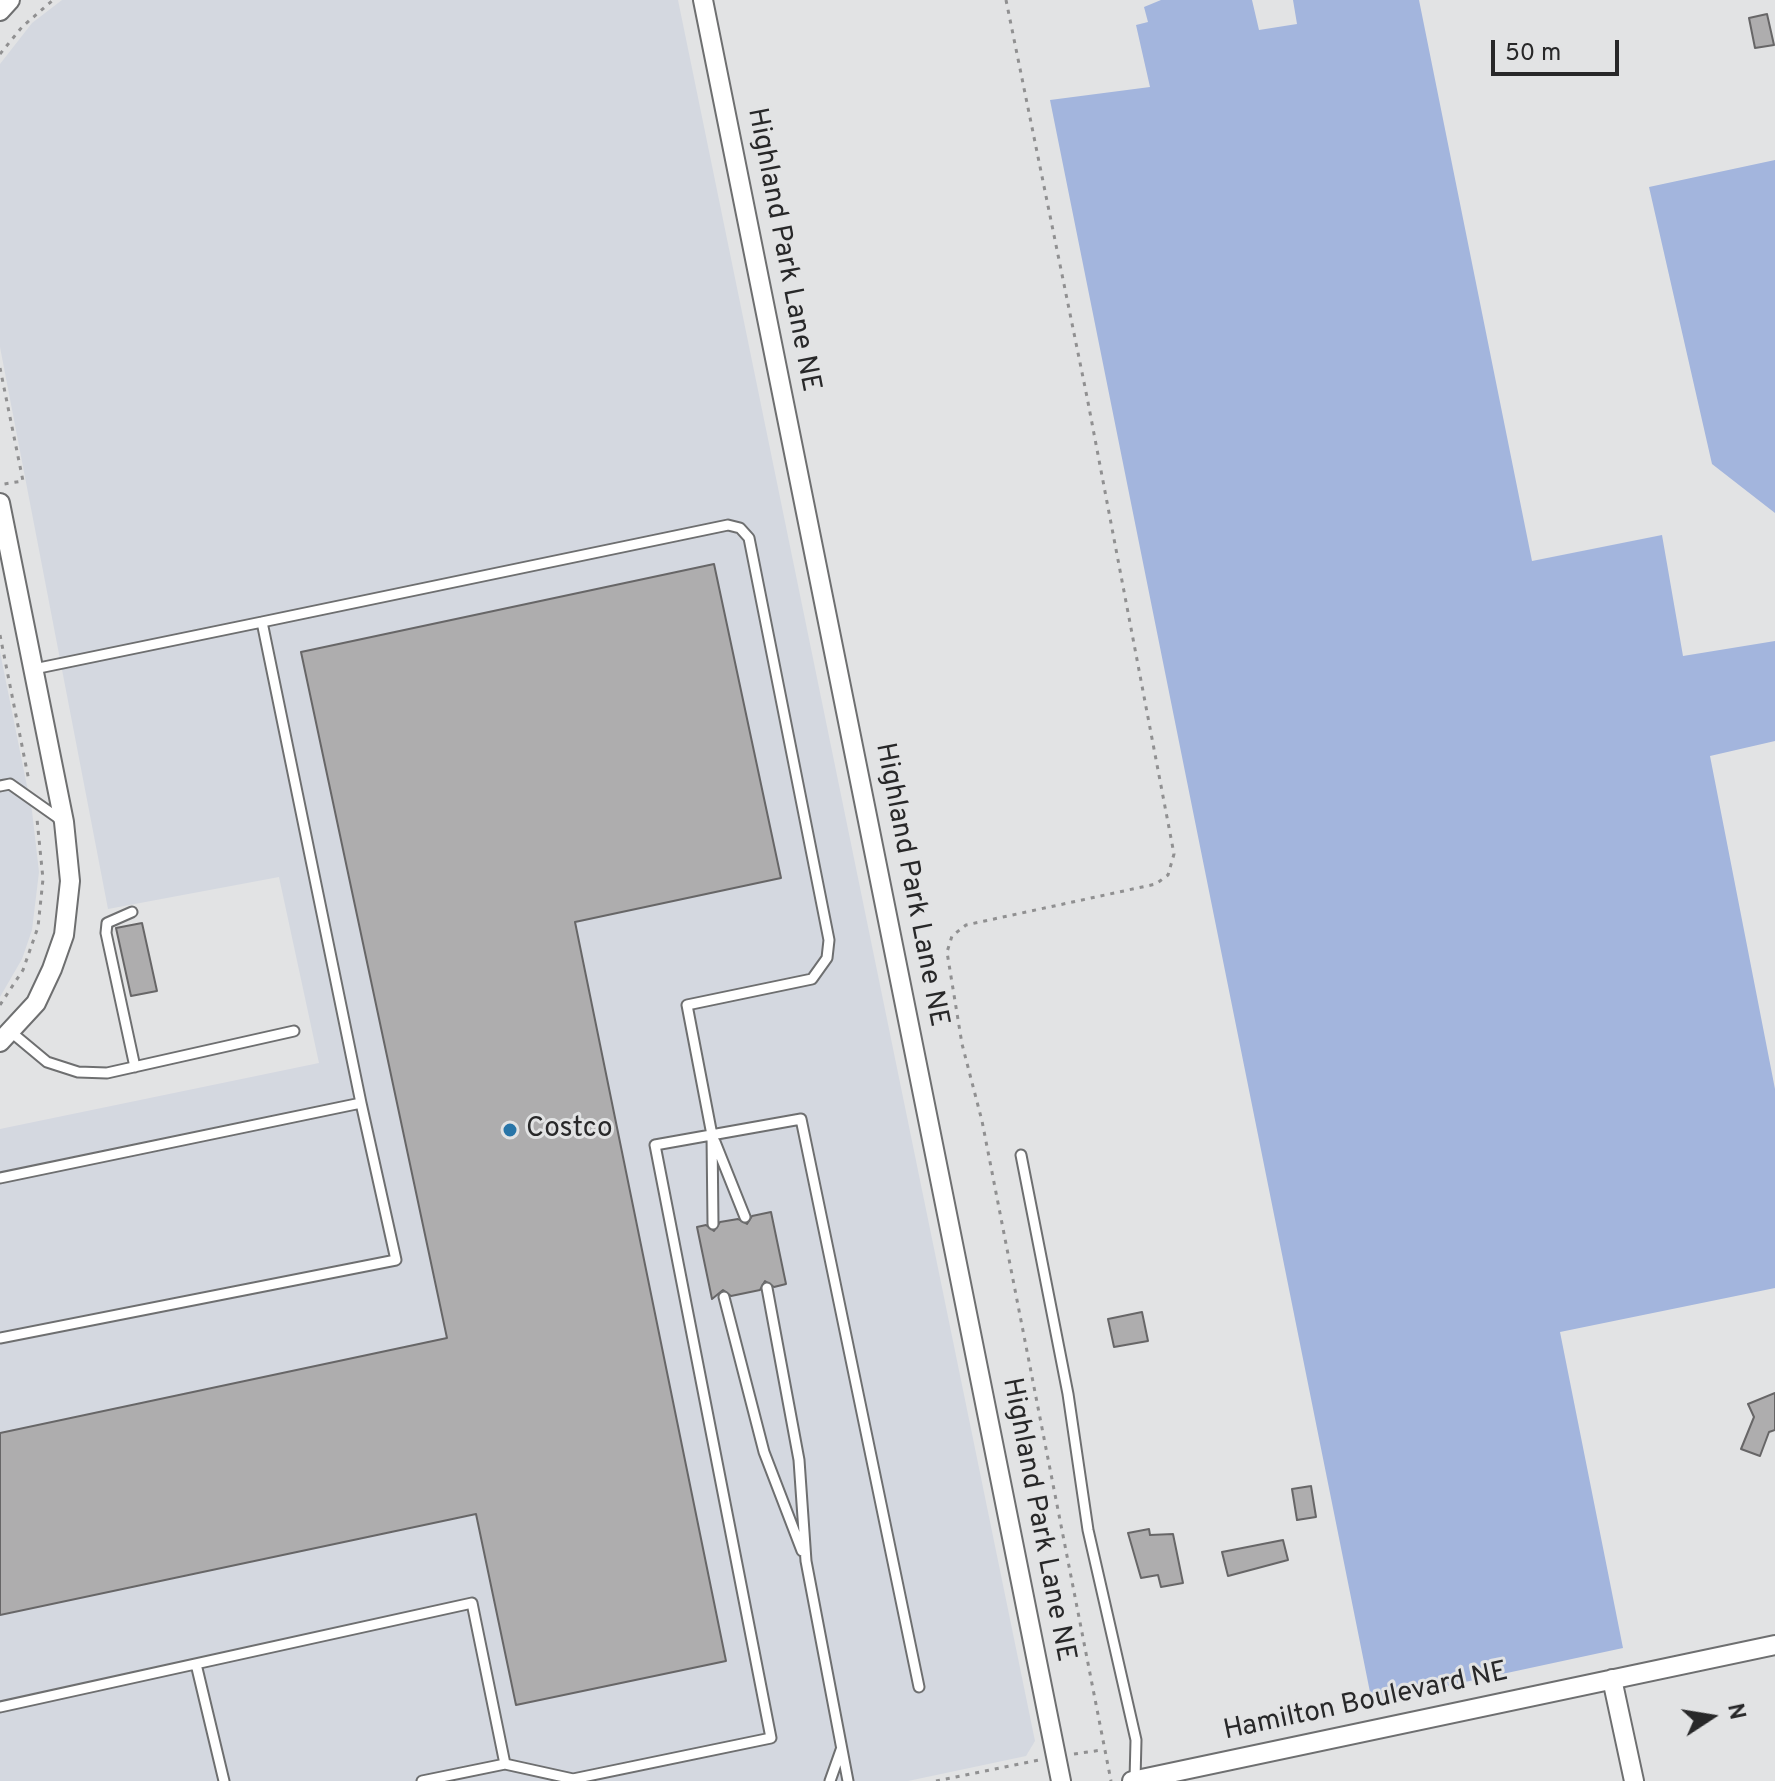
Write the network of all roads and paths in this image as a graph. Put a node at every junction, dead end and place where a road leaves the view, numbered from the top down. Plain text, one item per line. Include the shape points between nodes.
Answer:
1 (10, 0) edge
2 (53, 0) edge
3 (703, 0) edge
4 (1006, 0) edge
5 (0, 11) edge
6 (0, 54) edge
7 (0, 368) edge
8 (0, 485) edge
9 (0, 503) edge
10 (3, 534) edge
11 (262, 622) junction
12 (0, 635) edge
13 (33, 669) junction
14 (0, 786) edge
15 (30, 788) dead end
16 (36, 816) dead end
17 (64, 822) junction
18 (132, 912) dead end
19 (0, 1005) edge
20 (294, 1031) dead end
21 (5, 1037) edge
22 (135, 1067) junction
23 (361, 1103) junction
24 (712, 1135) junction
25 (1021, 1155) dead end
26 (0, 1178) edge
27 (745, 1217) dead end
28 (713, 1224) dead end
29 (767, 1288) dead end
30 (724, 1297) dead end
31 (0, 1338) edge
32 (806, 1561) junction
33 (1775, 1645) edge
34 (196, 1664) junction
35 (1612, 1679) junction
36 (919, 1687) dead end
37 (0, 1707) edge
38 (842, 1747) junction
39 (1102, 1750) junction
40 (1070, 1754) dead end
41 (1039, 1760) dead end
42 (505, 1764) junction
43 (224, 1781) edge
44 (422, 1781) edge
45 (830, 1781) edge
46 (848, 1781) edge
47 (936, 1781) edge
48 (1061, 1781) edge
49 (1111, 1781) edge
50 (1133, 1781) edge
51 (1634, 1781) edge

1 - 5 street
2 - 6 path
3 - 48 street, Highland Park Lane NE
4 - 39 path via 1174,854 1168,875 1156,884 966,925 948,944 962,1044 1061,1513
7 - 8 path via 23,481
9 - 10 street
10 - 13 street
11 - 13 lane
11 - 23 lane
11 - 24 lane via 716,525 740,528 749,538 829,940 827,958 812,979 687,1005
12 - 15 path
13 - 17 street
14 - 17 lane via 10,784
16 - 19 path via 43,879 38,927 23,970
17 - 21 street via 70,881 64,935 36,1003
18 - 22 lane via 107,923 106,933
20 - 22 lane
21 - 22 lane via 47,1062 78,1072
23 - 26 lane
23 - 31 lane via 396,1260
24 - 27 lane
24 - 28 lane
24 - 36 lane via 801,1119
24 - 42 lane via 655,1145 771,1738 573,1779
25 - 50 lane via 1068,1394 1088,1530 1136,1740
29 - 32 lane via 799,1460
30 - 32 lane via 764,1452
32 - 38 lane
33 - 35 street, Hamilton Boulevard NE
34 - 37 lane
34 - 42 lane via 472,1603
34 - 43 lane
35 - 50 street, Hamilton Boulevard NE
35 - 51 street
38 - 45 lane
38 - 46 lane
39 - 40 path
39 - 49 path
41 - 47 path
42 - 44 lane

